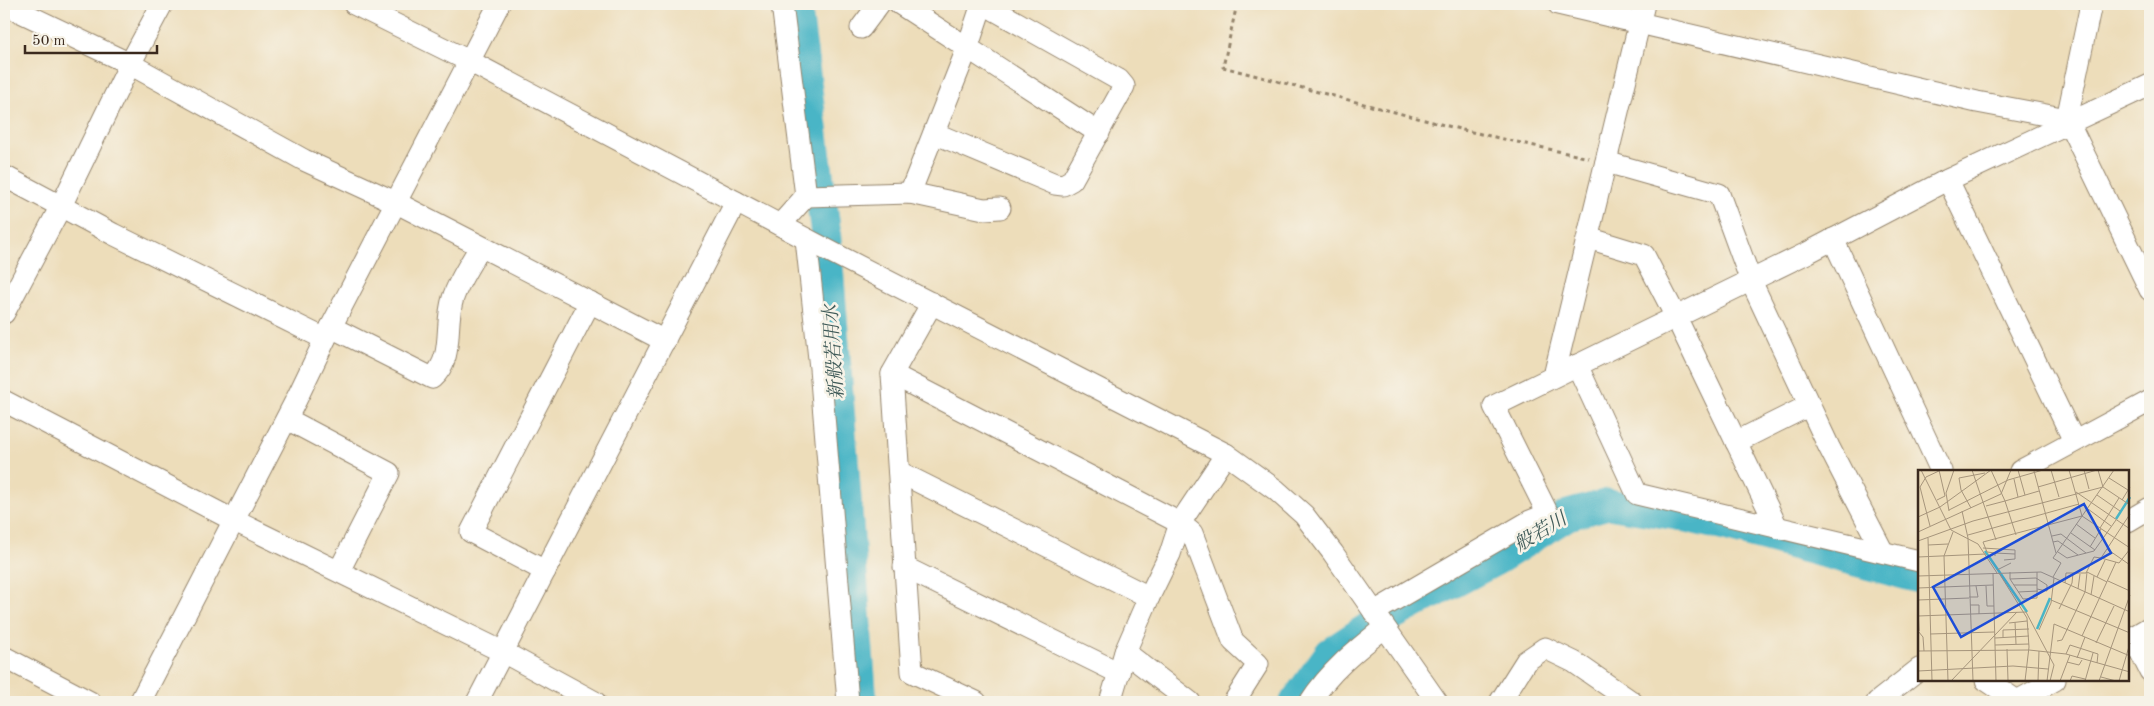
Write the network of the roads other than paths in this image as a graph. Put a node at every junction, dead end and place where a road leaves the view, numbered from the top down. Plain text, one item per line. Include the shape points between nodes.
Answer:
1 (4, 4) edge
2 (162, 4) edge
3 (354, 4) edge
4 (499, 4) edge
5 (782, 4) edge
6 (879, 4) edge
7 (900, 4) edge
8 (983, 4) edge
9 (1558, 4) edge
10 (2091, 4) edge
11 (1642, 13) edge
12 (861, 28) dead end
13 (967, 49) junction
14 (469, 61) junction
15 (130, 64) junction
16 (2150, 85) edge
17 (2068, 122) junction
18 (934, 133) junction
19 (1098, 133) junction
20 (1606, 162) junction
21 (4, 176) edge
22 (1948, 180) junction
23 (910, 193) junction
24 (806, 196) junction
25 (396, 202) junction
26 (736, 202) junction
27 (61, 206) junction
28 (1000, 208) dead end
29 (780, 225) junction
30 (1588, 238) junction
31 (1833, 239) junction
32 (818, 246) junction
33 (480, 247) junction
34 (1751, 280) junction
35 (2150, 290) edge
36 (590, 302) junction
37 (932, 303) junction
38 (4, 313) edge
39 (1676, 317) junction
40 (328, 333) junction
41 (665, 341) junction
42 (1576, 365) junction
43 (892, 374) junction
44 (1554, 376) junction
45 (4, 401) edge
46 (2150, 401) edge
47 (1810, 405) junction
48 (287, 419) junction
49 (2074, 441) junction
50 (1736, 442) junction
51 (1226, 454) junction
52 (1941, 470) edge
53 (2022, 470) edge
54 (899, 472) junction
55 (2150, 508) edge
56 (2129, 520) edge
57 (235, 521) junction
58 (1180, 523) junction
59 (1777, 528) junction
60 (1883, 552) junction
61 (1918, 561) edge
62 (904, 567) junction
63 (545, 571) junction
64 (339, 572) junction
65 (1149, 597) junction
66 (1379, 620) junction
67 (2137, 635) edge
68 (503, 652) junction
69 (1126, 652) junction
70 (4, 658) edge
71 (1918, 670) edge
72 (2150, 671) edge
73 (1119, 673) junction
74 (1987, 681) edge
75 (2054, 681) edge
76 (1610, 696) edge
77 (2017, 701) edge
78 (90, 702) edge
79 (140, 702) edge
80 (477, 702) edge
81 (595, 702) edge
82 (848, 702) edge
83 (976, 702) edge
84 (1110, 702) edge
85 (1190, 702) edge
86 (1234, 702) edge
87 (1310, 702) edge
88 (1437, 702) edge
89 (1500, 702) edge
90 (1632, 702) edge
91 (1877, 702) edge

1 - 15 street
2 - 15 street
3 - 14 street
4 - 14 street
5 - 24 street
6 - 12 street
7 - 13 street
8 - 13 street
8 - 19 street via 1119,80 1124,86
9 - 11 street
10 - 17 street
11 - 17 street via 1977,102
11 - 20 street
13 - 18 street
13 - 19 street
14 - 25 street
14 - 26 street
15 - 25 street via 304,160
15 - 27 street
16 - 17 street
17 - 22 street
17 - 35 street
18 - 19 street via 1063,185 1072,180
18 - 23 street
20 - 30 street
20 - 34 street via 1719,194
21 - 27 street
22 - 31 street
22 - 49 street
23 - 24 street
23 - 28 street via 984,209
24 - 29 street
25 - 33 street
25 - 40 street
26 - 29 street
26 - 41 street
27 - 38 street
27 - 40 street
29 - 32 street
30 - 39 street via 1644,254
30 - 44 street
31 - 34 street
31 - 52 street
32 - 37 street
32 - 82 street via 820,368
33 - 36 street
33 - 40 street via 453,297 447,322 447,356 440,371 432,378
34 - 39 street
34 - 47 street
36 - 41 street
36 - 63 street via 471,532
37 - 43 street
37 - 51 street
39 - 42 street
39 - 50 street
40 - 48 street
41 - 63 street
42 - 44 street
42 - 59 street via 1637,494
43 - 54 street
43 - 58 street
44 - 66 street via 1494,406 1548,514 1530,522
45 - 57 street
46 - 49 street
47 - 50 street
47 - 60 street
48 - 57 street
48 - 64 street via 390,473
49 - 53 street
50 - 59 street
51 - 58 street
51 - 66 street via 1304,515
54 - 62 street
54 - 65 street
55 - 56 street
57 - 64 street
57 - 79 street
58 - 65 street via 1170,554
58 - 86 street via 1192,533 1233,641 1258,664
59 - 60 street
60 - 61 street
62 - 73 street
62 - 83 street via 912,672
63 - 68 street
64 - 68 street
65 - 69 street
66 - 87 street via 1321,684
66 - 88 street
67 - 72 street
68 - 80 street
68 - 81 street
69 - 73 street
69 - 85 street
70 - 78 street
71 - 91 street
73 - 84 street
74 - 77 street
75 - 77 street
76 - 89 street via 1574,662 1545,648 1526,661
76 - 90 street

